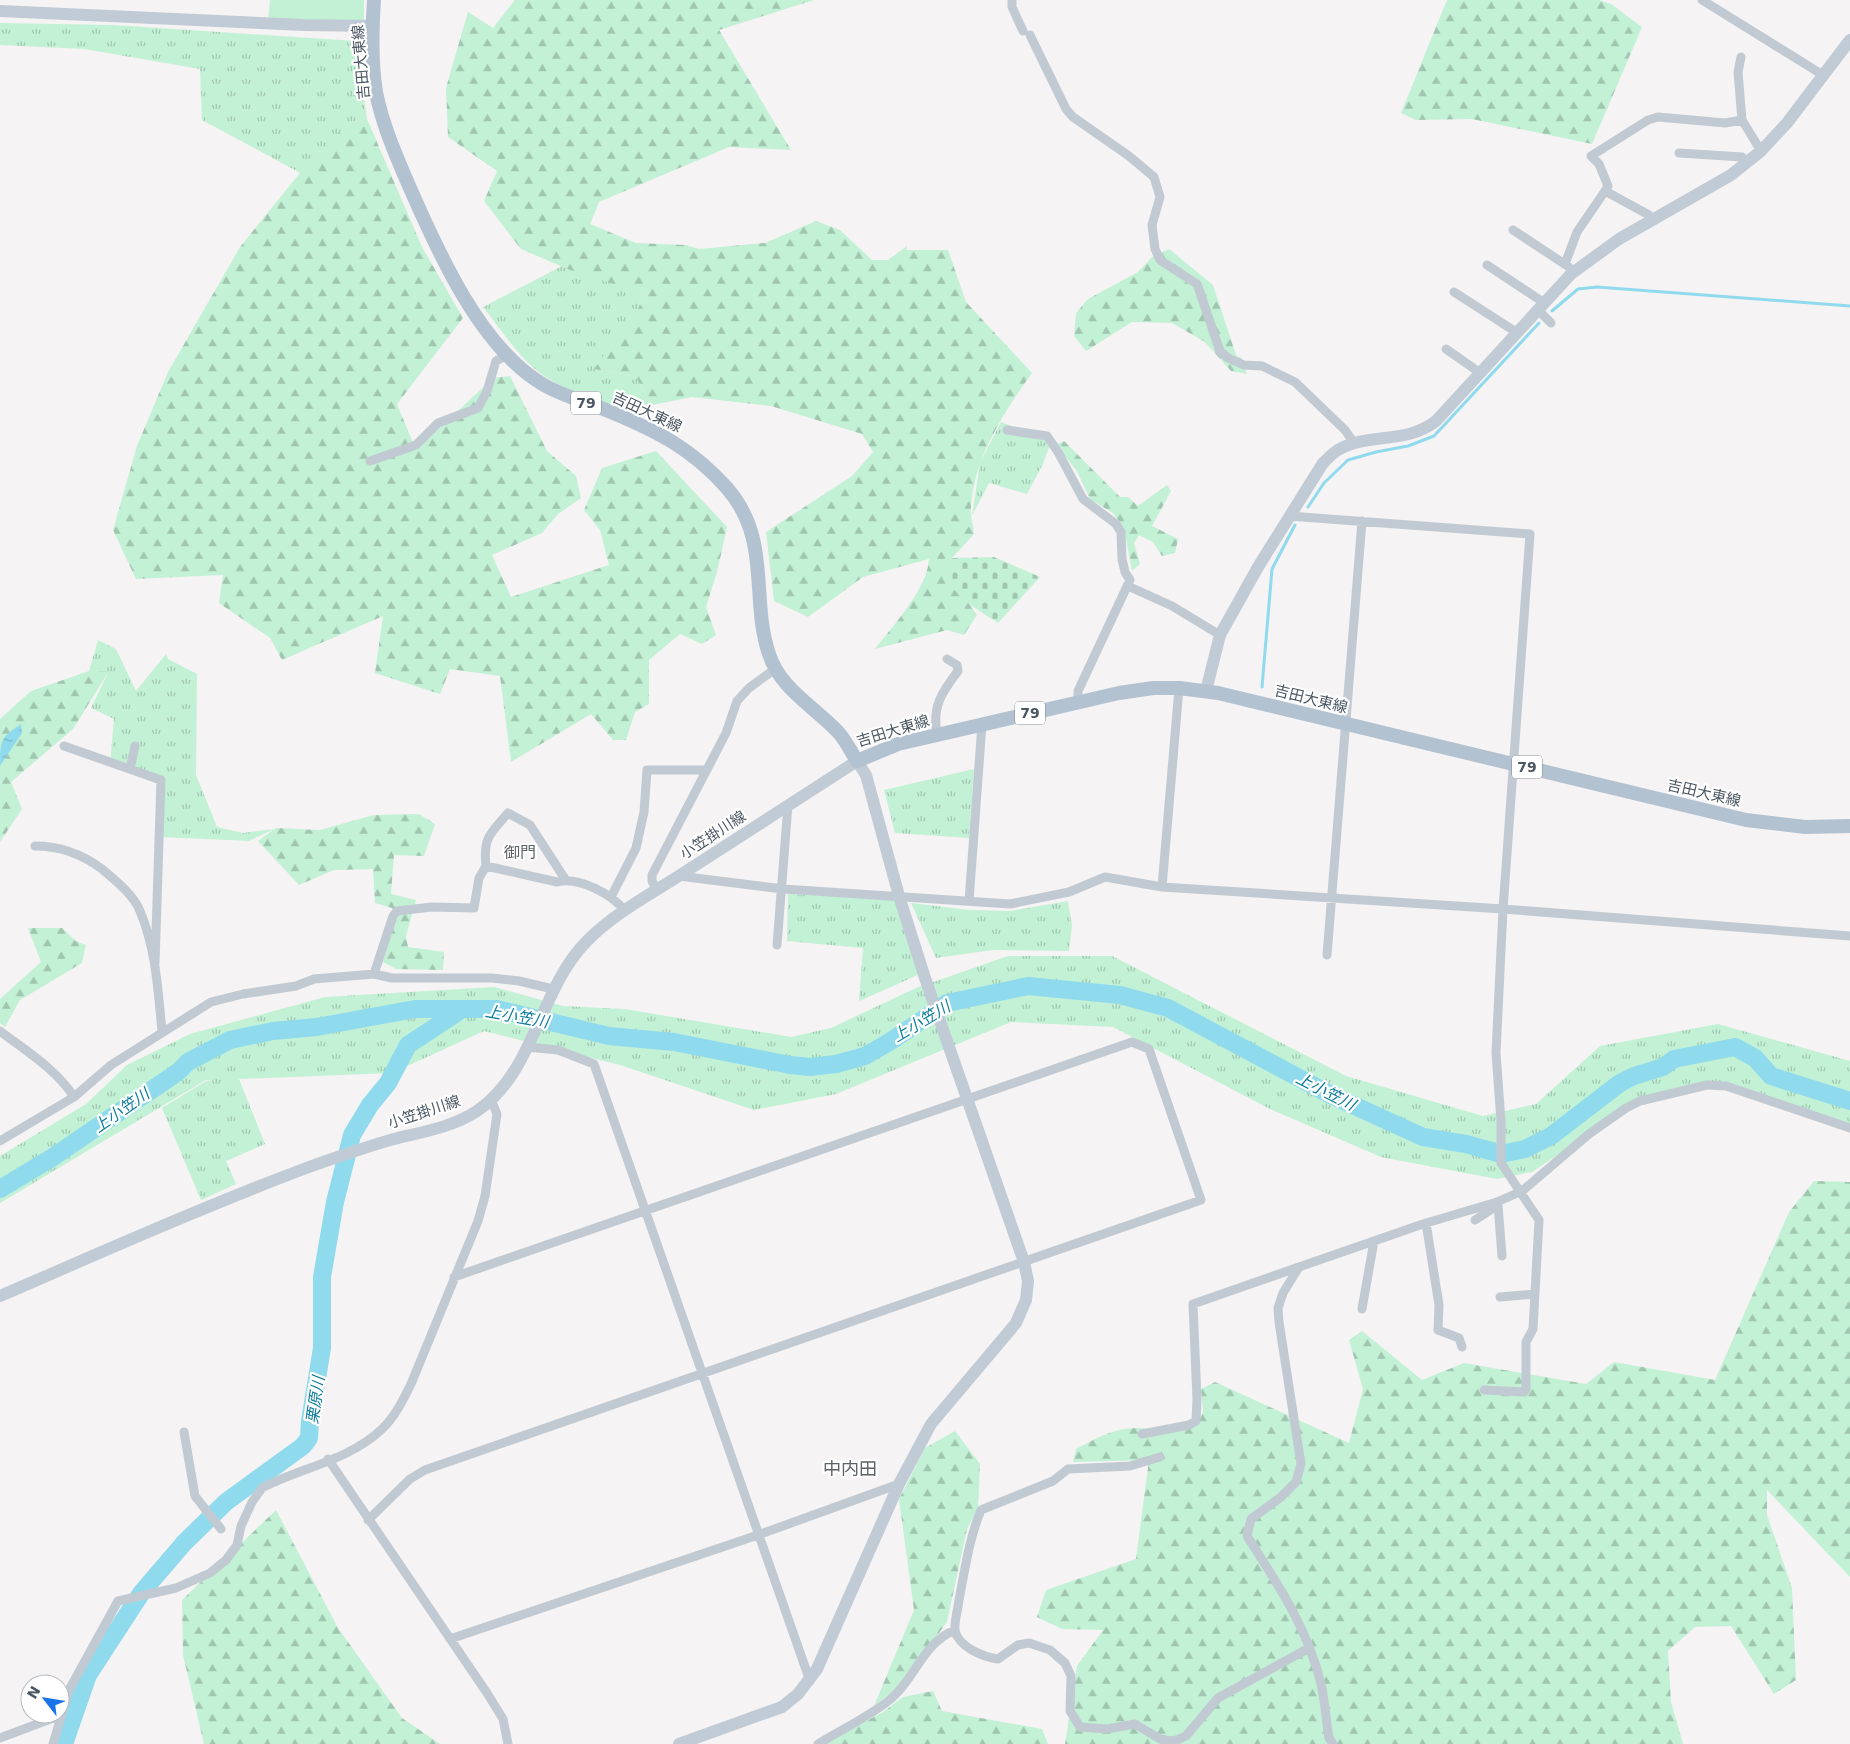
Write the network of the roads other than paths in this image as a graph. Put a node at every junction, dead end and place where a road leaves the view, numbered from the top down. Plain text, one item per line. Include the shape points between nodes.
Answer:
1 (374, 0) edge
2 (1012, 0) edge
3 (1702, 0) edge
4 (0, 11) edge
5 (373, 26) junction
6 (1850, 40) edge
7 (1741, 57) dead end
8 (1823, 75) junction
9 (1742, 120) junction
10 (1761, 151) junction
11 (1679, 153) dead end
12 (1747, 163) junction
13 (1605, 192) junction
14 (1653, 220) junction
15 (1513, 230) dead end
16 (1487, 265) dead end
17 (1570, 268) junction
18 (1454, 292) dead end
19 (1540, 305) junction
20 (1551, 323) dead end
21 (1516, 332) junction
22 (1446, 349) dead end
23 (507, 355) junction
24 (1480, 372) junction
25 (1007, 430) dead end
26 (1354, 443) junction
27 (370, 460) dead end
28 (1289, 516) junction
29 (1362, 521) junction
30 (1128, 586) junction
31 (1220, 634) junction
32 (947, 659) dead end
33 (775, 670) junction
34 (1178, 688) junction
35 (1206, 691) junction
36 (1078, 702) junction
37 (982, 724) junction
38 (1345, 724) junction
39 (937, 734) junction
40 (64, 746) dead end
41 (135, 746) dead end
42 (857, 761) junction
43 (1514, 764) junction
44 (130, 769) junction
45 (705, 770) junction
46 (788, 805) junction
47 (1850, 826) edge
48 (35, 846) dead end
49 (486, 866) junction
50 (678, 876) junction
51 (565, 879) junction
52 (1162, 887) junction
53 (783, 889) junction
54 (657, 890) junction
55 (899, 896) junction
56 (610, 897) junction
57 (1333, 898) junction
58 (969, 901) junction
59 (1503, 909) junction
60 (625, 911) junction
61 (1850, 936) edge
62 (777, 945) dead end
63 (1327, 955) dead end
64 (155, 963) junction
65 (374, 974) junction
66 (551, 992) junction
67 (0, 1031) edge
68 (162, 1031) junction
69 (528, 1043) junction
70 (74, 1097) junction
71 (491, 1100) junction
72 (968, 1100) junction
73 (1850, 1128) edge
74 (0, 1141) edge
75 (1522, 1192) junction
76 (1498, 1204) junction
77 (645, 1211) junction
78 (1475, 1220) dead end
79 (1426, 1223) junction
80 (1374, 1241) junction
81 (1502, 1256) dead end
82 (1024, 1262) junction
83 (1299, 1267) junction
84 (454, 1277) junction
85 (1535, 1294) junction
86 (0, 1296) edge
87 (1500, 1297) dead end
88 (1362, 1309) dead end
89 (1462, 1347) dead end
90 (702, 1375) junction
91 (1484, 1390) dead end
92 (184, 1432) dead end
93 (1142, 1434) dead end
94 (1160, 1458) dead end
95 (328, 1459) junction
96 (899, 1484) junction
97 (368, 1520) junction
98 (221, 1529) dead end
99 (758, 1535) junction
100 (955, 1630) junction
101 (450, 1639) junction
102 (1309, 1648) junction
103 (810, 1681) junction
104 (70, 1688) edge
105 (36, 1724) edge
106 (58, 1724) edge
107 (0, 1738) edge
108 (52, 1744) edge
109 (508, 1744) edge
110 (679, 1744) edge
111 (818, 1744) edge
112 (1333, 1744) edge

1 - 5 main road, 吉田大東線 / 79
2 - 26 street via 1012,7 1066,109 1154,177 1160,197 1152,225 1155,249 1160,260 1197,284 1220,350 1228,358 1244,365 1262,366 1295,382 1345,430
3 - 8 street
4 - 5 street
5 - 23 main road, 吉田大東線 / 79 via 376,92 396,155 440,255
6 - 8 street
7 - 9 street via 1738,72
8 - 10 street via 1788,123
9 - 10 street
9 - 13 street via 1725,123 1658,117 1648,120 1591,156 1599,164 1608,186
10 - 12 street
11 - 12 street via 1742,157
12 - 14 street
13 - 14 street
13 - 17 street via 1577,232
14 - 17 street
15 - 17 street
16 - 19 street
17 - 19 street
18 - 21 street
19 - 20 street
19 - 21 street
21 - 24 street
22 - 24 street
23 - 27 street via 496,361 478,408 438,423 416,446
23 - 33 main road, 吉田大東線 / 79 via 526,374 546,386 610,411 681,445 704,463 729,491 744,513 756,551 768,653
24 - 26 street via 1425,429 1410,435
25 - 30 street via 1047,436 1083,499 1116,524 1121,532 1122,559 1130,580
26 - 28 street via 1337,450 1323,463
28 - 29 street
28 - 31 street
29 - 38 street
29 - 43 street via 1530,534
30 - 31 street via 1172,606
30 - 36 street via 1078,691
31 - 35 street
32 - 39 street via 958,665 958,671 941,693 935,716
33 - 42 main road, 吉田大東線 / 79 via 787,686 841,735
33 - 45 street via 737,701 726,733
34 - 35 main road, 吉田大東線 / 79
34 - 36 main road, 吉田大東線 / 79 via 1142,689
34 - 52 street
35 - 38 main road, 吉田大東線 / 79
36 - 37 main road, 吉田大東線 / 79
37 - 39 main road, 吉田大東線 / 79
37 - 58 street
38 - 43 main road, 吉田大東線 / 79
38 - 57 street
39 - 42 main road, 吉田大東線 / 79 via 898,744
40 - 44 street
41 - 44 street
42 - 46 street, 小笠掛川線
42 - 55 street via 866,776
43 - 47 main road, 吉田大東線 / 79 via 1746,820 1805,827
43 - 59 street
44 - 64 street via 161,780
45 - 54 street via 652,875
45 - 56 street via 646,770 644,812 636,848
46 - 50 street, 小笠掛川線
46 - 53 street
48 - 64 street via 53,846 85,857 126,890 140,910
49 - 51 street via 556,882
49 - 51 street via 484,846 508,813 530,825
49 - 65 street via 479,878 474,908 432,907 397,911
50 - 53 street
50 - 54 street, 小笠掛川線
51 - 56 street
52 - 57 street
52 - 58 street via 1105,877 1068,892 1010,904
53 - 55 street
53 - 62 street
54 - 60 street, 小笠掛川線
55 - 58 street
55 - 72 street
56 - 60 street
57 - 59 street
57 - 63 street
59 - 61 street
59 - 75 street via 1496,1053 1501,1162
60 - 66 street, 小笠掛川線 via 587,941
64 - 68 street
65 - 66 street via 392,978 492,978 519,981
65 - 68 street via 314,979 296,986 211,1002
66 - 69 street, 小笠掛川線
67 - 70 street via 32,1055
68 - 70 street via 111,1065
69 - 71 street, 小笠掛川線 via 506,1083
69 - 77 street via 594,1064
70 - 74 street
71 - 84 street via 497,1114 485,1196
71 - 86 street, 小笠掛川線 via 446,1125 334,1158
72 - 77 street
72 - 82 street
72 - 82 street via 1132,1042 1149,1049 1201,1200
73 - 75 street via 1752,1093 1707,1084 1654,1097 1626,1108 1589,1134
75 - 76 street
75 - 85 street via 1539,1220
76 - 78 street
76 - 79 street
76 - 81 street
77 - 84 street
77 - 90 street
79 - 80 street
79 - 89 street via 1439,1305 1438,1330 1459,1338
80 - 83 street
80 - 88 street
82 - 90 street
82 - 96 street via 1028,1281 1026,1300 1016,1323 930,1424
83 - 93 street via 1193,1304 1198,1399 1196,1420 1189,1425
83 - 102 street via 1278,1308 1301,1464 1296,1482 1251,1519 1247,1536 1288,1599
84 - 95 street via 411,1384 397,1410 382,1429 362,1444
85 - 87 street
85 - 91 street via 1533,1329 1526,1342 1526,1389 1524,1392
90 - 97 street via 425,1470 410,1479
90 - 99 street
92 - 98 street via 197,1501
94 - 100 street via 1130,1466 1068,1470 1053,1481 981,1510 971,1536
95 - 97 street
95 - 104 street via 262,1488 248,1510 237,1545 210,1573 176,1588 118,1600
96 - 99 street
96 - 103 street
97 - 101 street
99 - 101 street
99 - 103 street
100 - 102 street via 960,1642 986,1657 998,1658 1018,1644 1029,1643 1050,1650 1065,1663 1071,1676 1070,1711 1080,1727 1107,1729 1135,1724 1170,1742 1186,1736 1218,1698
100 - 111 street via 925,1654 888,1702
101 - 109 street via 503,1719
102 - 112 street via 1321,1684 1329,1738
103 - 110 street via 782,1707
105 - 107 street
106 - 108 street

